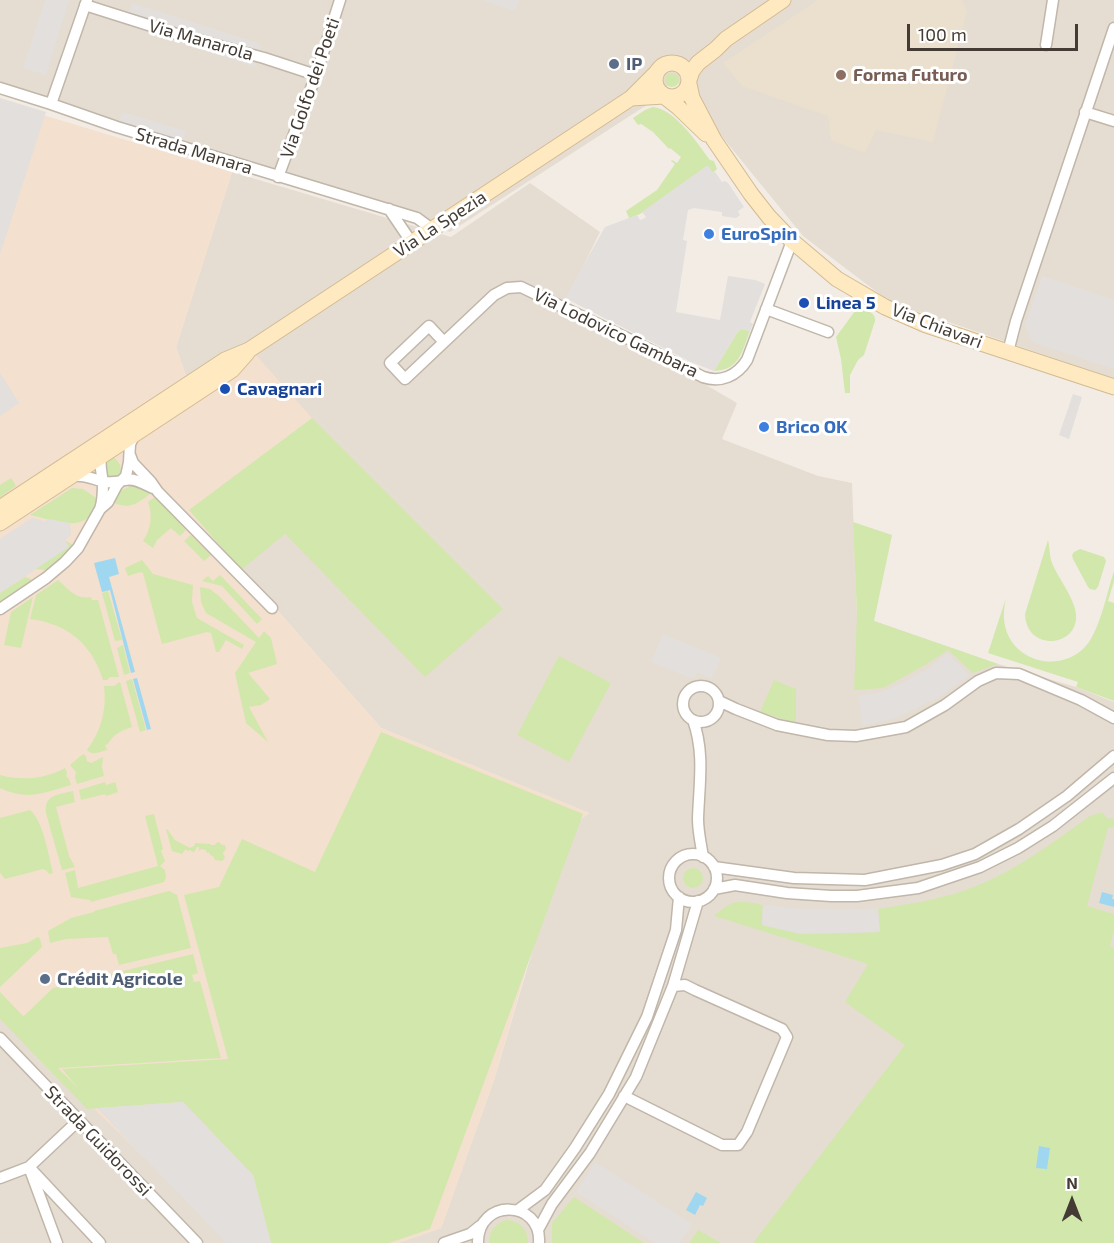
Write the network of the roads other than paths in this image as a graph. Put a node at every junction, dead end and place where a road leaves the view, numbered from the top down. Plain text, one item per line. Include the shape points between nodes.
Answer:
1 (340, 0) edge
2 (1053, 0) edge
3 (86, 2) edge
4 (777, 2) edge
5 (1114, 28) edge
6 (728, 37) junction
7 (1046, 45) dead end
8 (674, 63) junction
9 (657, 72) junction
10 (316, 75) junction
11 (689, 82) junction
12 (0, 88) edge
13 (664, 96) junction
14 (631, 98) junction
15 (51, 104) junction
16 (1085, 112) junction
17 (1114, 121) edge
18 (715, 143) junction
19 (278, 177) junction
20 (389, 209) junction
21 (432, 229) junction
22 (792, 241) junction
23 (412, 243) junction
24 (766, 309) junction
25 (828, 332) dead end
26 (444, 342) junction
27 (1008, 352) junction
28 (1114, 387) edge
29 (136, 426) junction
30 (109, 463) junction
31 (61, 475) junction
32 (121, 480) junction
33 (157, 491) junction
34 (104, 502) junction
35 (0, 508) edge
36 (0, 523) edge
37 (272, 608) dead end
38 (0, 609) edge
39 (719, 701) junction
40 (1114, 718) edge
41 (693, 720) junction
42 (707, 722) junction
43 (699, 741) junction
44 (1114, 756) edge
45 (1114, 778) edge
46 (698, 821) junction
47 (687, 855) junction
48 (703, 857) junction
49 (714, 867) junction
50 (714, 890) junction
51 (679, 897) junction
52 (698, 901) junction
53 (673, 986) junction
54 (0, 1038) edge
55 (624, 1095) junction
56 (79, 1120) junction
57 (29, 1167) junction
58 (0, 1178) edge
59 (518, 1210) junction
60 (482, 1224) junction
61 (538, 1230) junction
62 (57, 1243) edge
63 (100, 1243) edge
64 (196, 1243) edge
65 (444, 1243) edge
66 (478, 1243) edge
67 (539, 1243) edge

1 - 10 street, Via Golfo dei Poeti
2 - 7 street
3 - 10 street, Via Manarola via 183,36
3 - 15 street
4 - 6 main road, Via La Spezia
5 - 16 street
6 - 8 main road, Via La Spezia
6 - 11 main road, Via La Spezia via 698,63
8 - 9 main road, Via La Spezia
8 - 11 main road via 685,69
9 - 13 main road via 656,87
9 - 14 main road, Via La Spezia
10 - 19 street, Via Golfo dei Poeti
11 - 13 main road, Via La Spezia via 679,96
11 - 18 main road, Via Chiavari via 692,98
12 - 15 street, Strada Manara
13 - 14 main road, Via La Spezia
13 - 18 main road, Via Chiavari
14 - 21 main road, Via La Spezia
15 - 19 street, Strada Manara
16 - 17 street
16 - 27 street
18 - 22 main road, Via Chiavari via 769,217
19 - 20 street, Strada Manara
20 - 21 street, Strada Manara via 417,218
20 - 23 street
21 - 23 main road, Via La Spezia
22 - 24 street, Via Lodovico Gambara
22 - 27 main road, Via Chiavari via 837,279 885,307
23 - 29 main road, Via La Spezia via 249,350 225,360
24 - 25 street
24 - 26 street, Via Lodovico Gambara via 744,364 722,379 703,376 521,287 498,292
26 - 26 street, Via Lodovico Gambara via 405,379 390,363 429,326
27 - 28 main road, Via Chiavari
29 - 30 main road, Via La Spezia
29 - 30 street via 131,441
29 - 31 main road, Via La Spezia
30 - 31 main road, Via La Spezia
30 - 31 street via 81,475
30 - 32 street
30 - 32 street
30 - 33 street via 139,469
30 - 34 street via 101,486
31 - 35 main road, Via La Spezia
31 - 36 main road, Via La Spezia
32 - 33 street via 138,481
32 - 34 street
33 - 37 street
34 - 38 street via 81,544 65,562
39 - 40 street via 777,725 856,736 906,727 996,673 1019,674
39 - 41 street via 714,691 705,686 689,691 683,706
39 - 42 street via 716,715
41 - 42 street
41 - 43 street
42 - 43 street
43 - 46 street
44 - 49 street via 1019,829 975,854 942,865 865,880 794,878
45 - 50 street via 1018,848 980,867 918,888 857,896 787,893 735,885
46 - 47 street
46 - 48 street
47 - 48 street
47 - 51 street via 674,863 669,877
48 - 49 street
49 - 50 street
50 - 52 street
51 - 52 street
51 - 59 street via 676,930 647,1017 609,1094 545,1190
52 - 53 street
53 - 55 street via 636,1077
53 - 55 street via 685,985 782,1029 787,1037 747,1132 738,1145 722,1145
54 - 56 street, Strada Guidorossi
55 - 61 street
56 - 57 street
56 - 64 street, Strada Guidorossi
57 - 58 street
57 - 62 street
57 - 63 street
59 - 60 street via 498,1211
59 - 61 street
60 - 65 street via 470,1234
60 - 66 street
61 - 67 street

